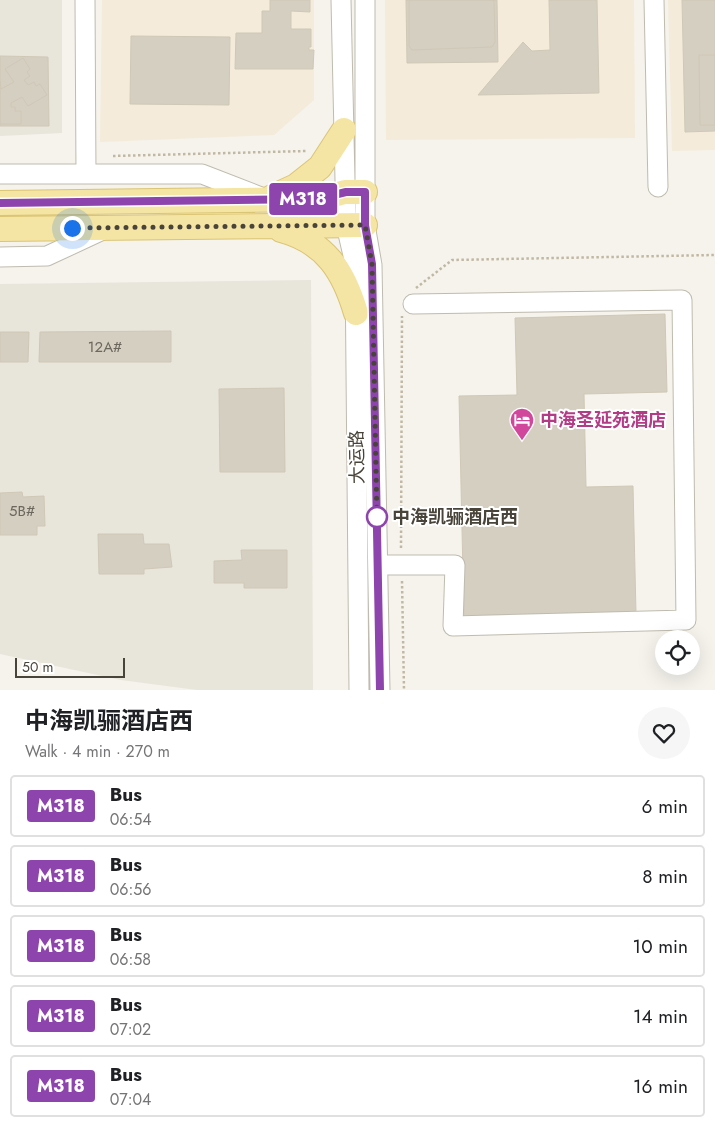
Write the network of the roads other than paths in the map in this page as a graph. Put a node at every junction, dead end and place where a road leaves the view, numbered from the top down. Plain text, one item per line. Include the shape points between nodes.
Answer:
1 (85, 0) edge
2 (341, 0) edge
3 (365, 0) edge
4 (654, 0) edge
5 (344, 130) junction
6 (86, 165) junction
7 (0, 174) edge
8 (658, 187) dead end
9 (355, 192) junction
10 (266, 200) junction
11 (0, 203) edge
12 (356, 225) junction
13 (268, 226) junction
14 (108, 228) junction
15 (0, 229) edge
16 (0, 257) edge
17 (408, 302) road end
18 (356, 314) junction
19 (378, 565) junction
20 (359, 690) edge
21 (380, 690) edge

1 - 6 street
2 - 5 street
3 - 9 street
4 - 8 street
5 - 9 street
5 - 10 main road via 320,167 296,186
6 - 7 street
6 - 10 street via 202,174
9 - 10 main road via 318,199
9 - 12 street, 大运路
10 - 11 main road
12 - 13 main road
12 - 18 street, 大运路
12 - 19 street, 大运路 via 372,264
13 - 14 main road
13 - 18 main road via 292,233 327,256 349,287
14 - 15 main road
14 - 16 street via 47,256
17 - 19 street via 682,300 686,620 453,626 455,565
18 - 20 street, 大运路
19 - 21 street, 大运路

